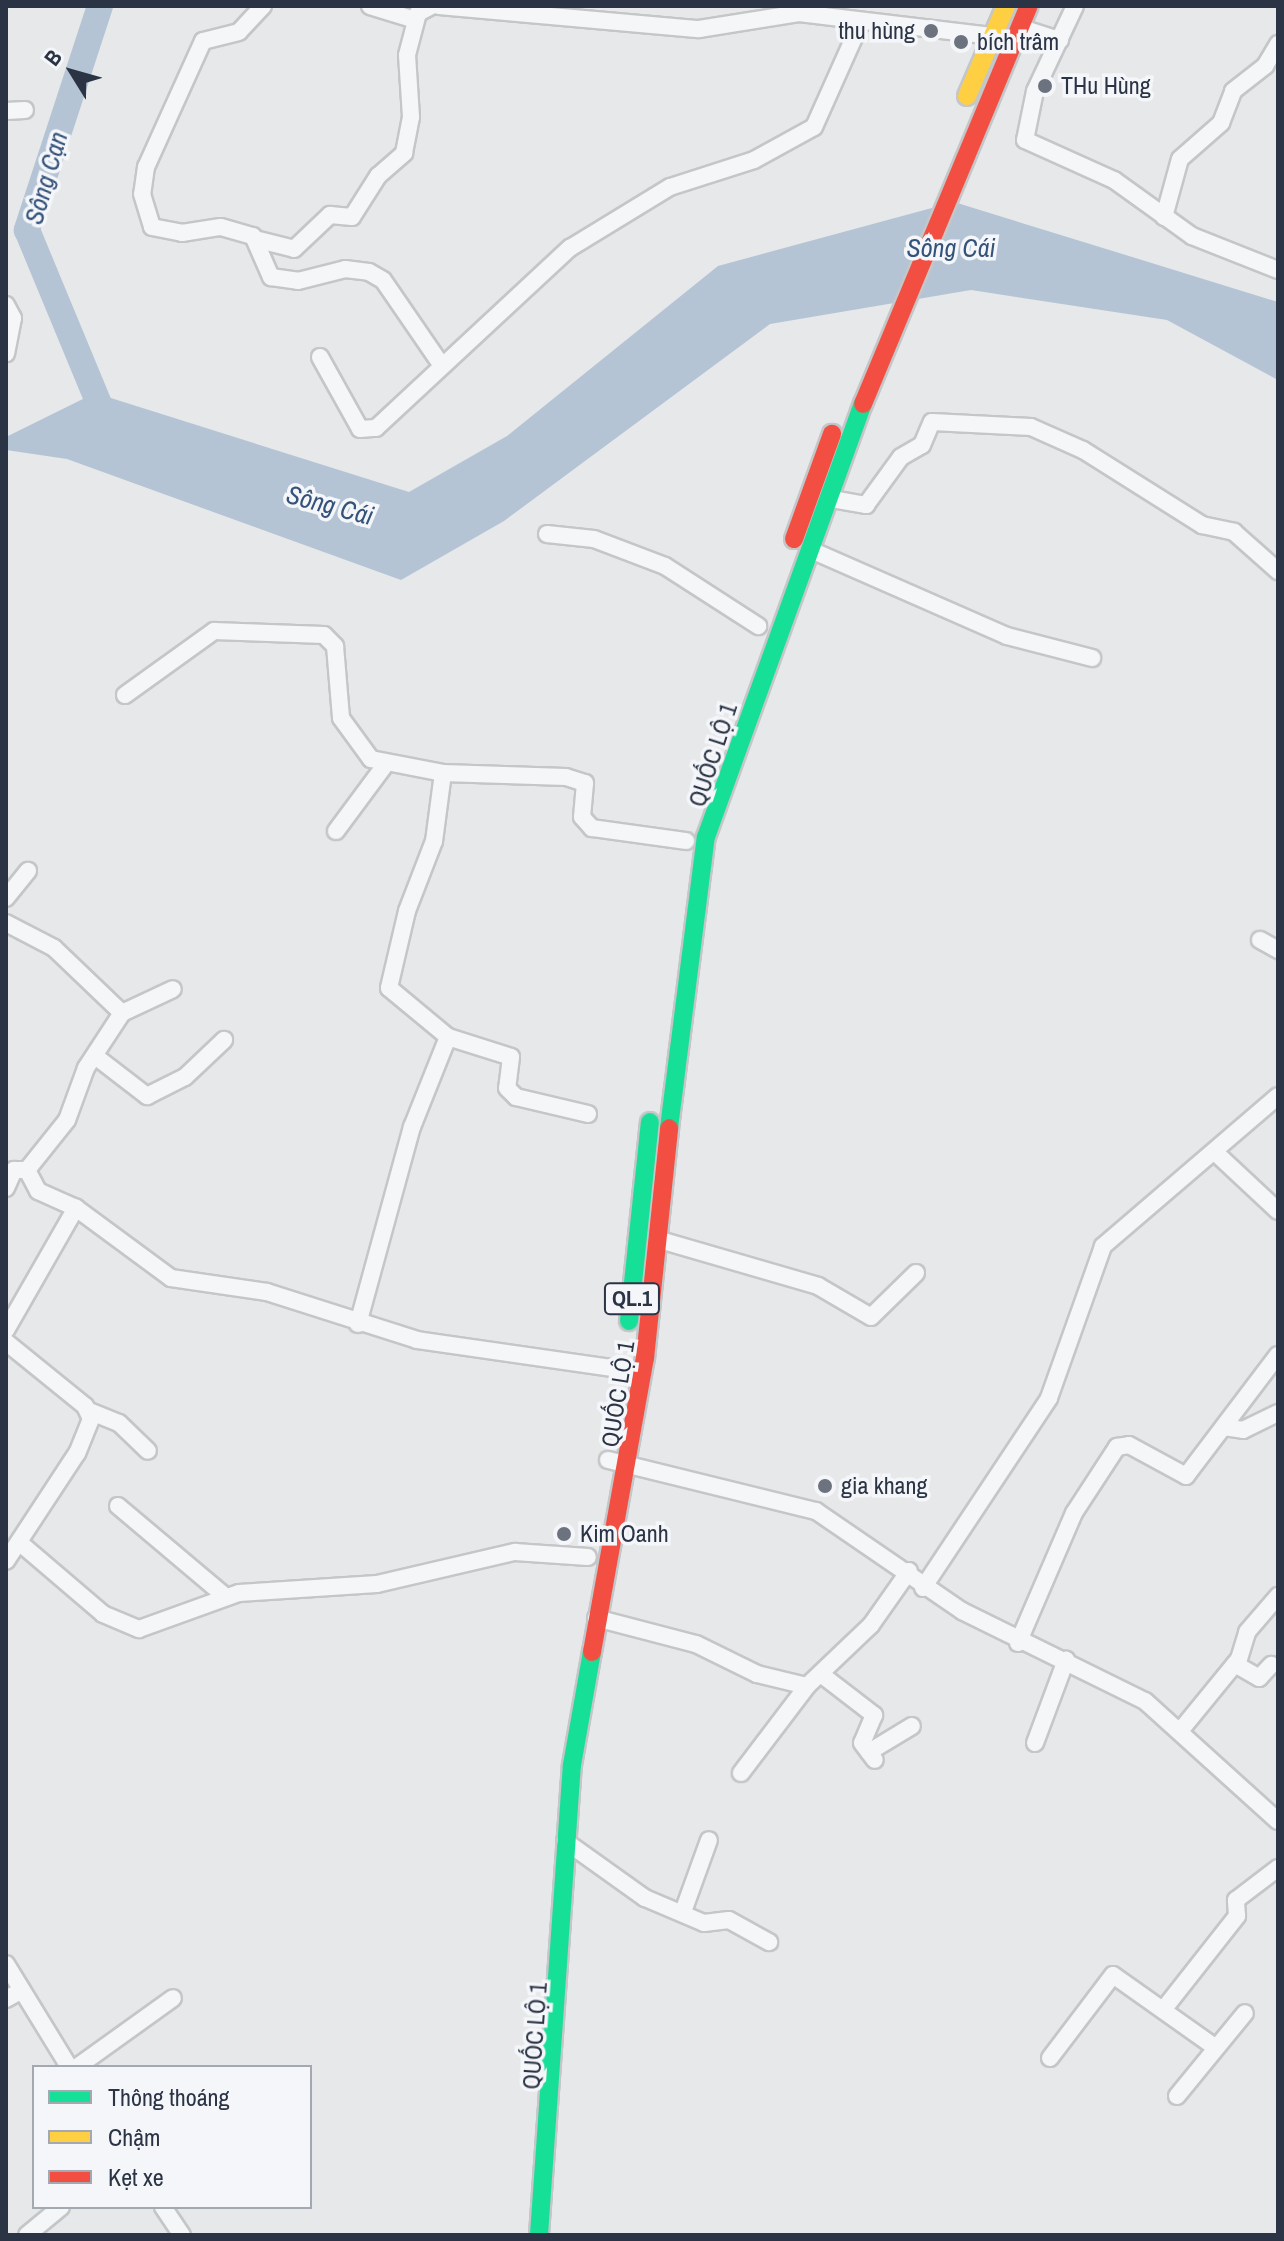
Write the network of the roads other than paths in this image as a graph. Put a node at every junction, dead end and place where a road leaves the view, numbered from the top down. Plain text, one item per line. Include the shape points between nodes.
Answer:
1 (263, 6) edge
2 (370, 6) edge
3 (432, 6) edge
4 (439, 6) edge
5 (1006, 6) edge
6 (1029, 6) edge
7 (1075, 6) edge
8 (462, 7) edge
9 (415, 20) junction
10 (860, 24) junction
11 (1022, 28) junction
12 (992, 36) junction
13 (1060, 40) junction
14 (1278, 44) edge
15 (25, 110) dead end
16 (6, 111) edge
17 (1164, 217) junction
18 (259, 240) junction
19 (1278, 270) edge
20 (6, 305) edge
21 (6, 353) edge
22 (320, 357) dead end
23 (442, 366) junction
24 (858, 391) junction
25 (832, 499) junction
26 (547, 534) dead end
27 (811, 550) junction
28 (1278, 571) edge
29 (755, 633) joint
30 (1092, 658) dead end
31 (125, 695) dead end
32 (385, 765) junction
33 (443, 773) junction
34 (703, 780) dead end
35 (336, 831) dead end
36 (686, 841) junction
37 (28, 871) dead end
38 (678, 881) dead end
39 (6, 898) edge
40 (6, 923) edge
41 (1260, 940) dead end
42 (1278, 950) edge
43 (173, 989) dead end
44 (122, 1013) junction
45 (448, 1037) junction
46 (224, 1040) dead end
47 (658, 1043) dead end
48 (95, 1056) junction
49 (1278, 1096) edge
50 (588, 1114) dead end
51 (1217, 1154) junction
52 (27, 1170) junction
53 (6, 1188) edge
54 (76, 1208) junction
55 (1278, 1211) edge
56 (660, 1240) junction
57 (916, 1273) dead end
58 (358, 1324) junction
59 (6, 1330) edge
60 (6, 1342) edge
61 (1278, 1355) edge
62 (624, 1370) junction
63 (89, 1411) junction
64 (1278, 1413) edge
65 (1224, 1427) junction
66 (148, 1451) dead end
67 (616, 1461) junction
68 (118, 1506) dead end
69 (20, 1543) junction
70 (588, 1557) junction
71 (6, 1561) edge
72 (909, 1571) junction
73 (923, 1588) junction
74 (1278, 1596) edge
75 (226, 1597) junction
76 (596, 1618) junction
77 (1018, 1643) junction
78 (1066, 1660) junction
79 (1235, 1664) junction
80 (1271, 1665) dead end
81 (822, 1675) junction
82 (807, 1686) junction
83 (912, 1726) dead end
84 (1180, 1731) junction
85 (1035, 1743) dead end
86 (741, 1773) dead end
87 (1278, 1821) edge
88 (565, 1840) junction
89 (709, 1840) dead end
90 (1278, 1868) edge
91 (684, 1909) junction
92 (769, 1942) dead end
93 (6, 1964) edge
94 (22, 1990) junction
95 (173, 1998) dead end
96 (6, 1999) edge
97 (1163, 2010) junction
98 (1245, 2013) dead end
99 (1216, 2048) junction
100 (1050, 2058) dead end
101 (68, 2065) edge
102 (80, 2065) edge
103 (1177, 2096) dead end
104 (59, 2209) edge
105 (164, 2209) edge
106 (27, 2235) edge
107 (182, 2235) edge
108 (519, 2235) edge
109 (539, 2235) edge

1 - 18 street via 239,32 203,41 146,167 142,194 152,227 182,233 221,227
2 - 9 street
3 - 9 street
4 - 8 street
5 - 12 highway, QL.1
6 - 11 highway, QL.1
7 - 13 street
8 - 10 street via 699,29 777,13
9 - 18 street via 404,153 378,176 352,217 330,215 294,249
10 - 12 street
10 - 23 street via 814,127 777,151 670,187 612,220 530,281
11 - 13 street
11 - 24 highway, QL.1
12 - 24 highway, QL.1
13 - 17 street via 1035,91 1025,140 1114,180
14 - 17 street via 1265,66 1233,91 1221,123 1180,159
15 - 16 street
17 - 19 street
18 - 23 street via 271,277 298,281 345,269 383,280
20 - 21 street via 13,318
22 - 23 street via 365,432 404,409
24 - 25 highway, QUỐC LỘ 1 / QL.1
24 - 29 highway, QL.1
25 - 27 highway, QUỐC LỘ 1 / QL.1
25 - 28 street via 866,505 901,457 922,445 932,422 1031,427 1083,450 1202,525 1234,532
26 - 29 street via 594,539 665,566
27 - 30 street via 1007,636
27 - 56 highway, QUỐC LỘ 1 / QL.1 via 750,698 706,837 682,992
31 - 32 street via 214,631 324,635 335,646 341,718 359,750
32 - 33 street
32 - 35 street
33 - 36 street via 495,770 577,780 587,787 582,817 592,828
33 - 45 street via 434,841 407,911 389,988
34 - 36 highway, QUỐC LỘ 1
36 - 38 highway, QUỐC LỘ 1
37 - 39 street
40 - 44 street via 54,948
41 - 42 street
43 - 44 street
44 - 48 street
45 - 50 street via 511,1057 507,1088 516,1097
45 - 58 street via 412,1127
46 - 48 street via 185,1077 147,1096
47 - 62 highway, QUỐC LỘ 1 / QL.1
48 - 52 street via 67,1120
49 - 51 street
51 - 55 street
51 - 73 street via 1103,1246 1049,1398
52 - 53 street via 14,1170
52 - 54 street via 38,1191
54 - 58 street via 162,1275 267,1292
54 - 59 street
56 - 57 street via 818,1286 871,1317
56 - 67 highway, QUỐC LỘ 1 / QL.1
58 - 62 street
60 - 63 street
61 - 65 street
62 - 67 highway, QUỐC LỘ 1 / QL.1
63 - 66 street via 119,1423
63 - 69 street via 77,1453
64 - 65 street via 1243,1430
65 - 77 street via 1186,1476 1129,1445 1117,1447 1074,1513
67 - 70 highway, QUỐC LỘ 1 / QL.1
67 - 72 street via 816,1511
67 - 76 highway, QUỐC LỘ 1 / QL.1
68 - 75 street
69 - 71 street
69 - 75 street via 124,1625 156,1625
70 - 75 street via 515,1552 377,1584
70 - 108 highway, QUỐC LỘ 1 / QL.1 via 554,1766
72 - 73 street
72 - 81 street via 871,1625
73 - 77 street
74 - 79 street via 1247,1632
76 - 82 street via 696,1644 757,1674
76 - 88 highway, QUỐC LỘ 1 / QL.1
77 - 78 street
78 - 84 street via 1145,1701
78 - 85 street
79 - 80 street via 1259,1678
79 - 84 street
81 - 82 street
81 - 83 street via 874,1715 862,1743 872,1756
82 - 86 street
84 - 87 street
88 - 91 street via 645,1898
88 - 109 highway, QUỐC LỘ 1 / QL.1
89 - 91 street
90 - 97 street via 1236,1900 1237,1916
91 - 92 street via 704,1923 729,1920
93 - 94 street
94 - 96 street
94 - 101 street
95 - 102 street
97 - 99 street
97 - 100 street via 1112,1976
98 - 99 street
99 - 103 street
104 - 106 street
105 - 107 street

